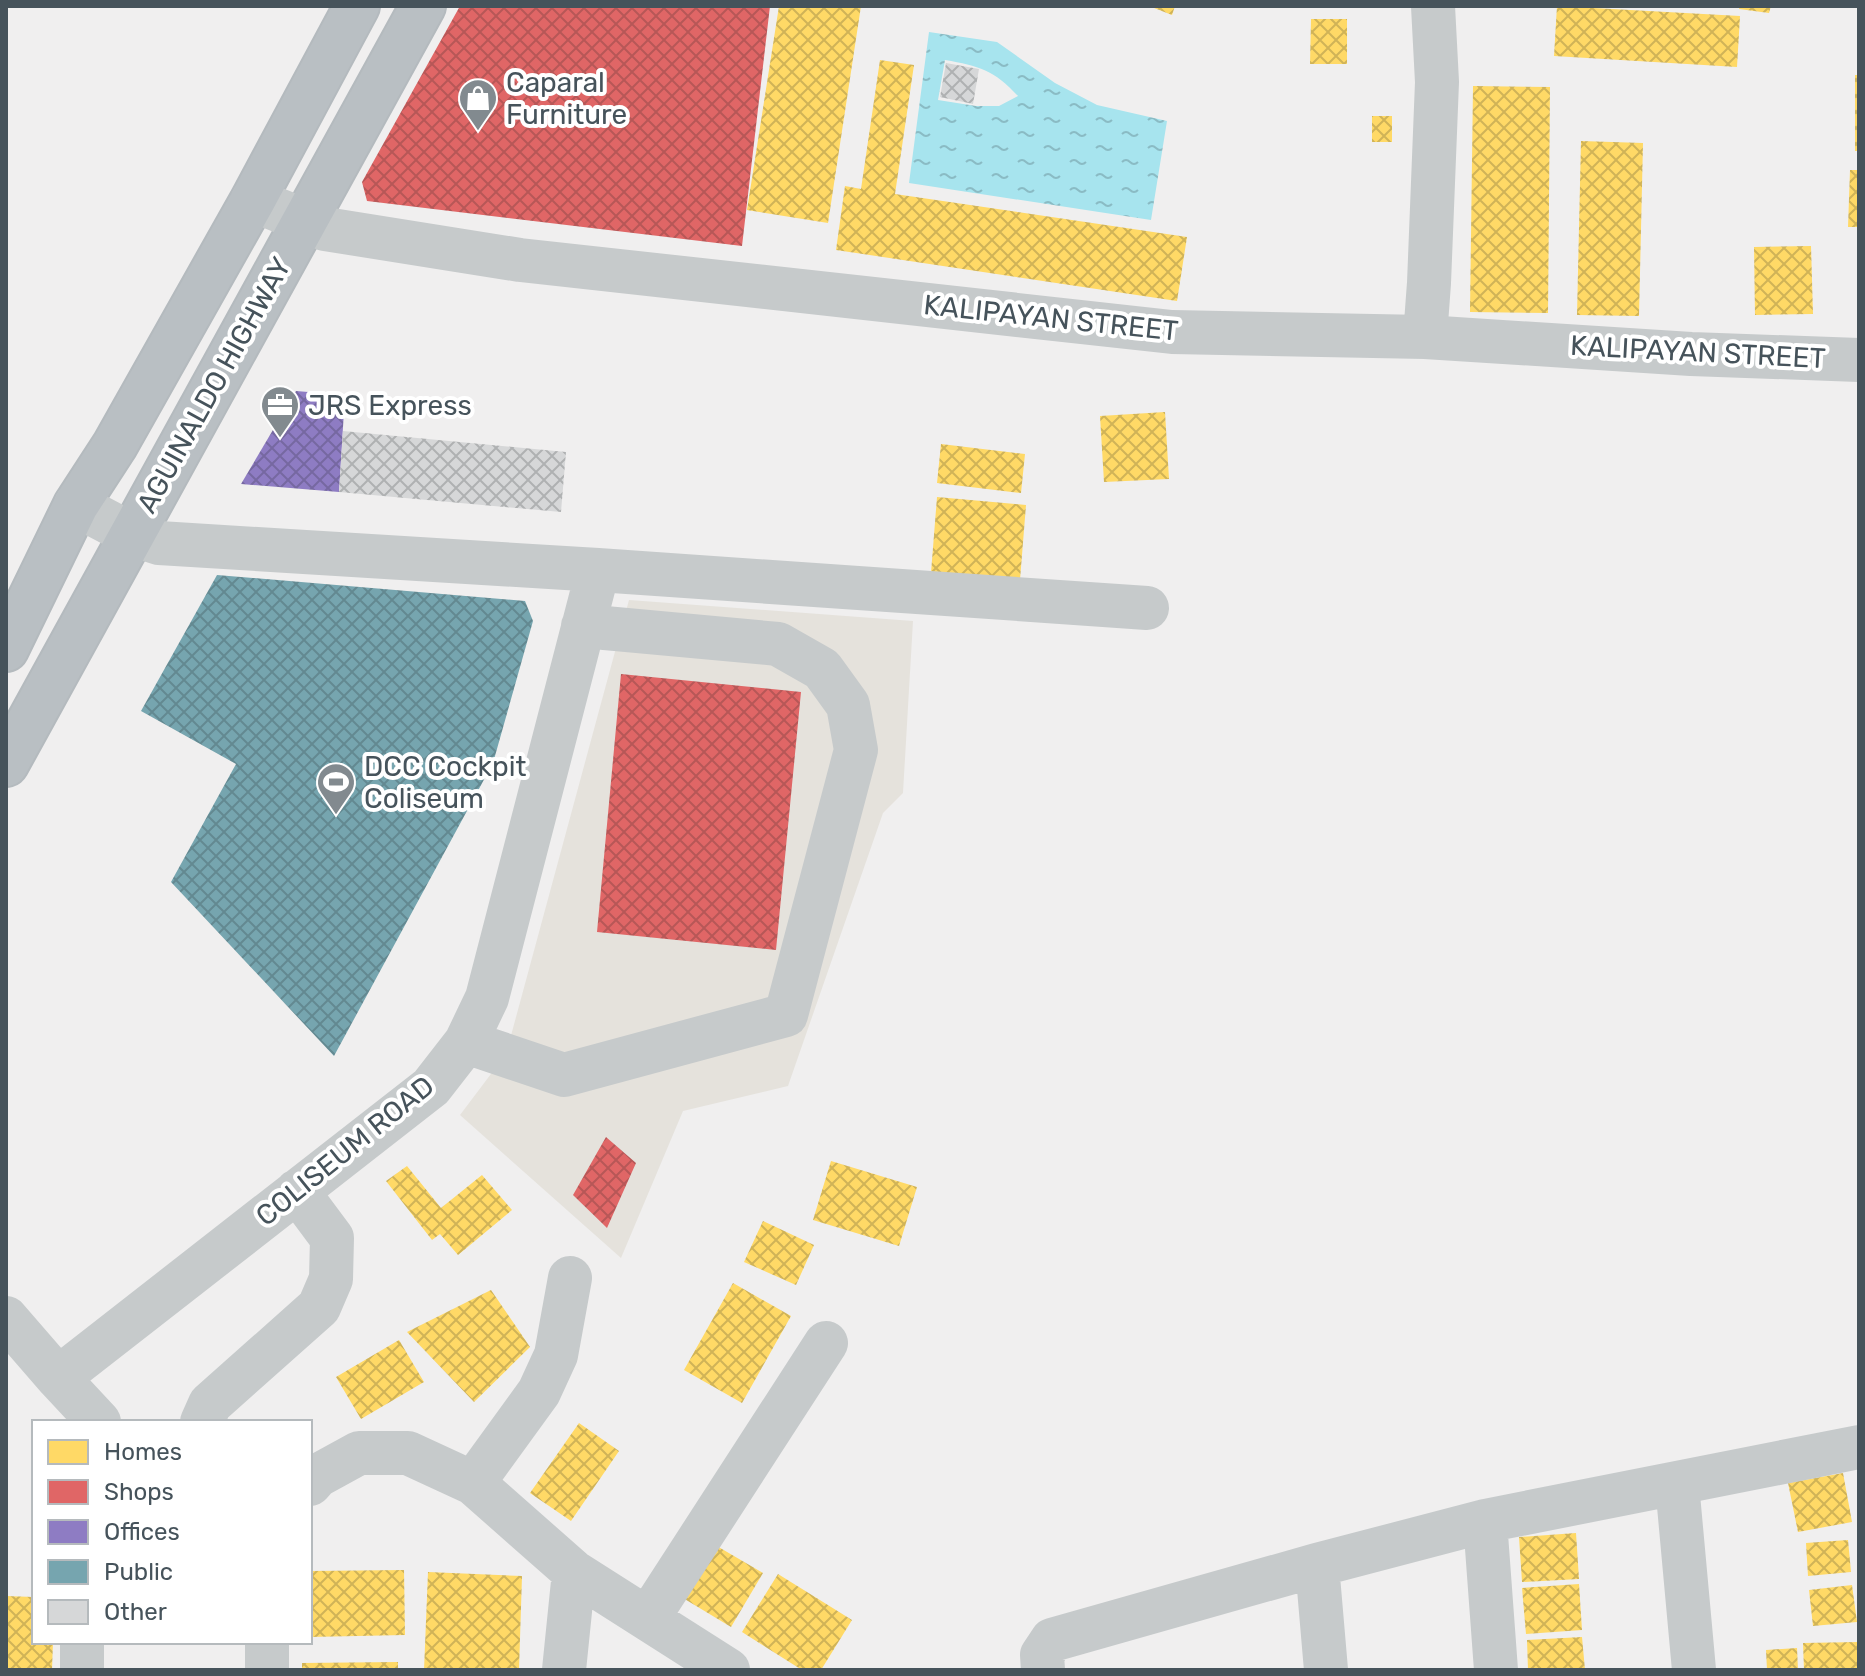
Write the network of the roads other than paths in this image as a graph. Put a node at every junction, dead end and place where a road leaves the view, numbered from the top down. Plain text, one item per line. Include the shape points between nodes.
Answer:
1 (357, 6) edge
2 (423, 6) edge
3 (1433, 6) edge
4 (253, 200) junction
5 (304, 221) junction
6 (1425, 337) junction
7 (1859, 360) edge
8 (76, 505) junction
9 (131, 534) junction
10 (598, 570) junction
11 (1147, 608) dead end
12 (583, 626) junction
13 (6, 649) edge
14 (6, 764) edge
15 (466, 1042) junction
16 (297, 1191) junction
17 (570, 1278) dead end
18 (6, 1318) edge
19 (826, 1343) dead end
20 (58, 1378) junction
21 (97, 1420) edge
22 (203, 1420) edge
23 (1859, 1447) edge
24 (312, 1482) edge
25 (473, 1483) junction
26 (1677, 1484) junction
27 (1485, 1521) junction
28 (1317, 1565) junction
29 (574, 1572) junction
30 (648, 1618) junction
31 (82, 1644) edge
32 (267, 1644) edge
33 (1048, 1655) edge
34 (82, 1670) edge
35 (267, 1670) edge
36 (564, 1670) edge
37 (728, 1670) edge
38 (1326, 1670) edge
39 (1496, 1670) edge
40 (1694, 1670) edge

1 - 4 highway, AGUINALDO HIGHWAY
2 - 5 highway, AGUINALDO HIGHWAY
3 - 6 street via 1437,82
4 - 5 street, KALIPAYAN STREET
4 - 8 highway, AGUINALDO HIGHWAY
5 - 6 street, KALIPAYAN STREET via 325,229 520,260 1172,332
5 - 9 highway, AGUINALDO HIGHWAY
6 - 7 street, KALIPAYAN STREET
8 - 9 street
8 - 13 highway, AGUINALDO HIGHWAY
9 - 10 street via 159,543
9 - 14 highway, AGUINALDO HIGHWAY
10 - 11 street
10 - 12 street, COLISEUM ROAD
12 - 15 street, COLISEUM ROAD via 487,998
12 - 15 street via 778,644 822,669 848,705 856,750 786,1015 564,1075
15 - 16 street, COLISEUM ROAD via 431,1087
16 - 20 street, COLISEUM ROAD
16 - 22 street via 332,1238 331,1279 319,1307 210,1404
17 - 25 street via 556,1355 539,1392
18 - 20 street
19 - 30 street
20 - 21 street
23 - 26 street
24 - 25 street via 359,1453 408,1453
25 - 29 street
26 - 27 street
26 - 40 street
27 - 28 street
27 - 39 street
28 - 33 street
28 - 38 street
29 - 30 street
29 - 36 street
30 - 37 street
31 - 34 street
32 - 35 street

